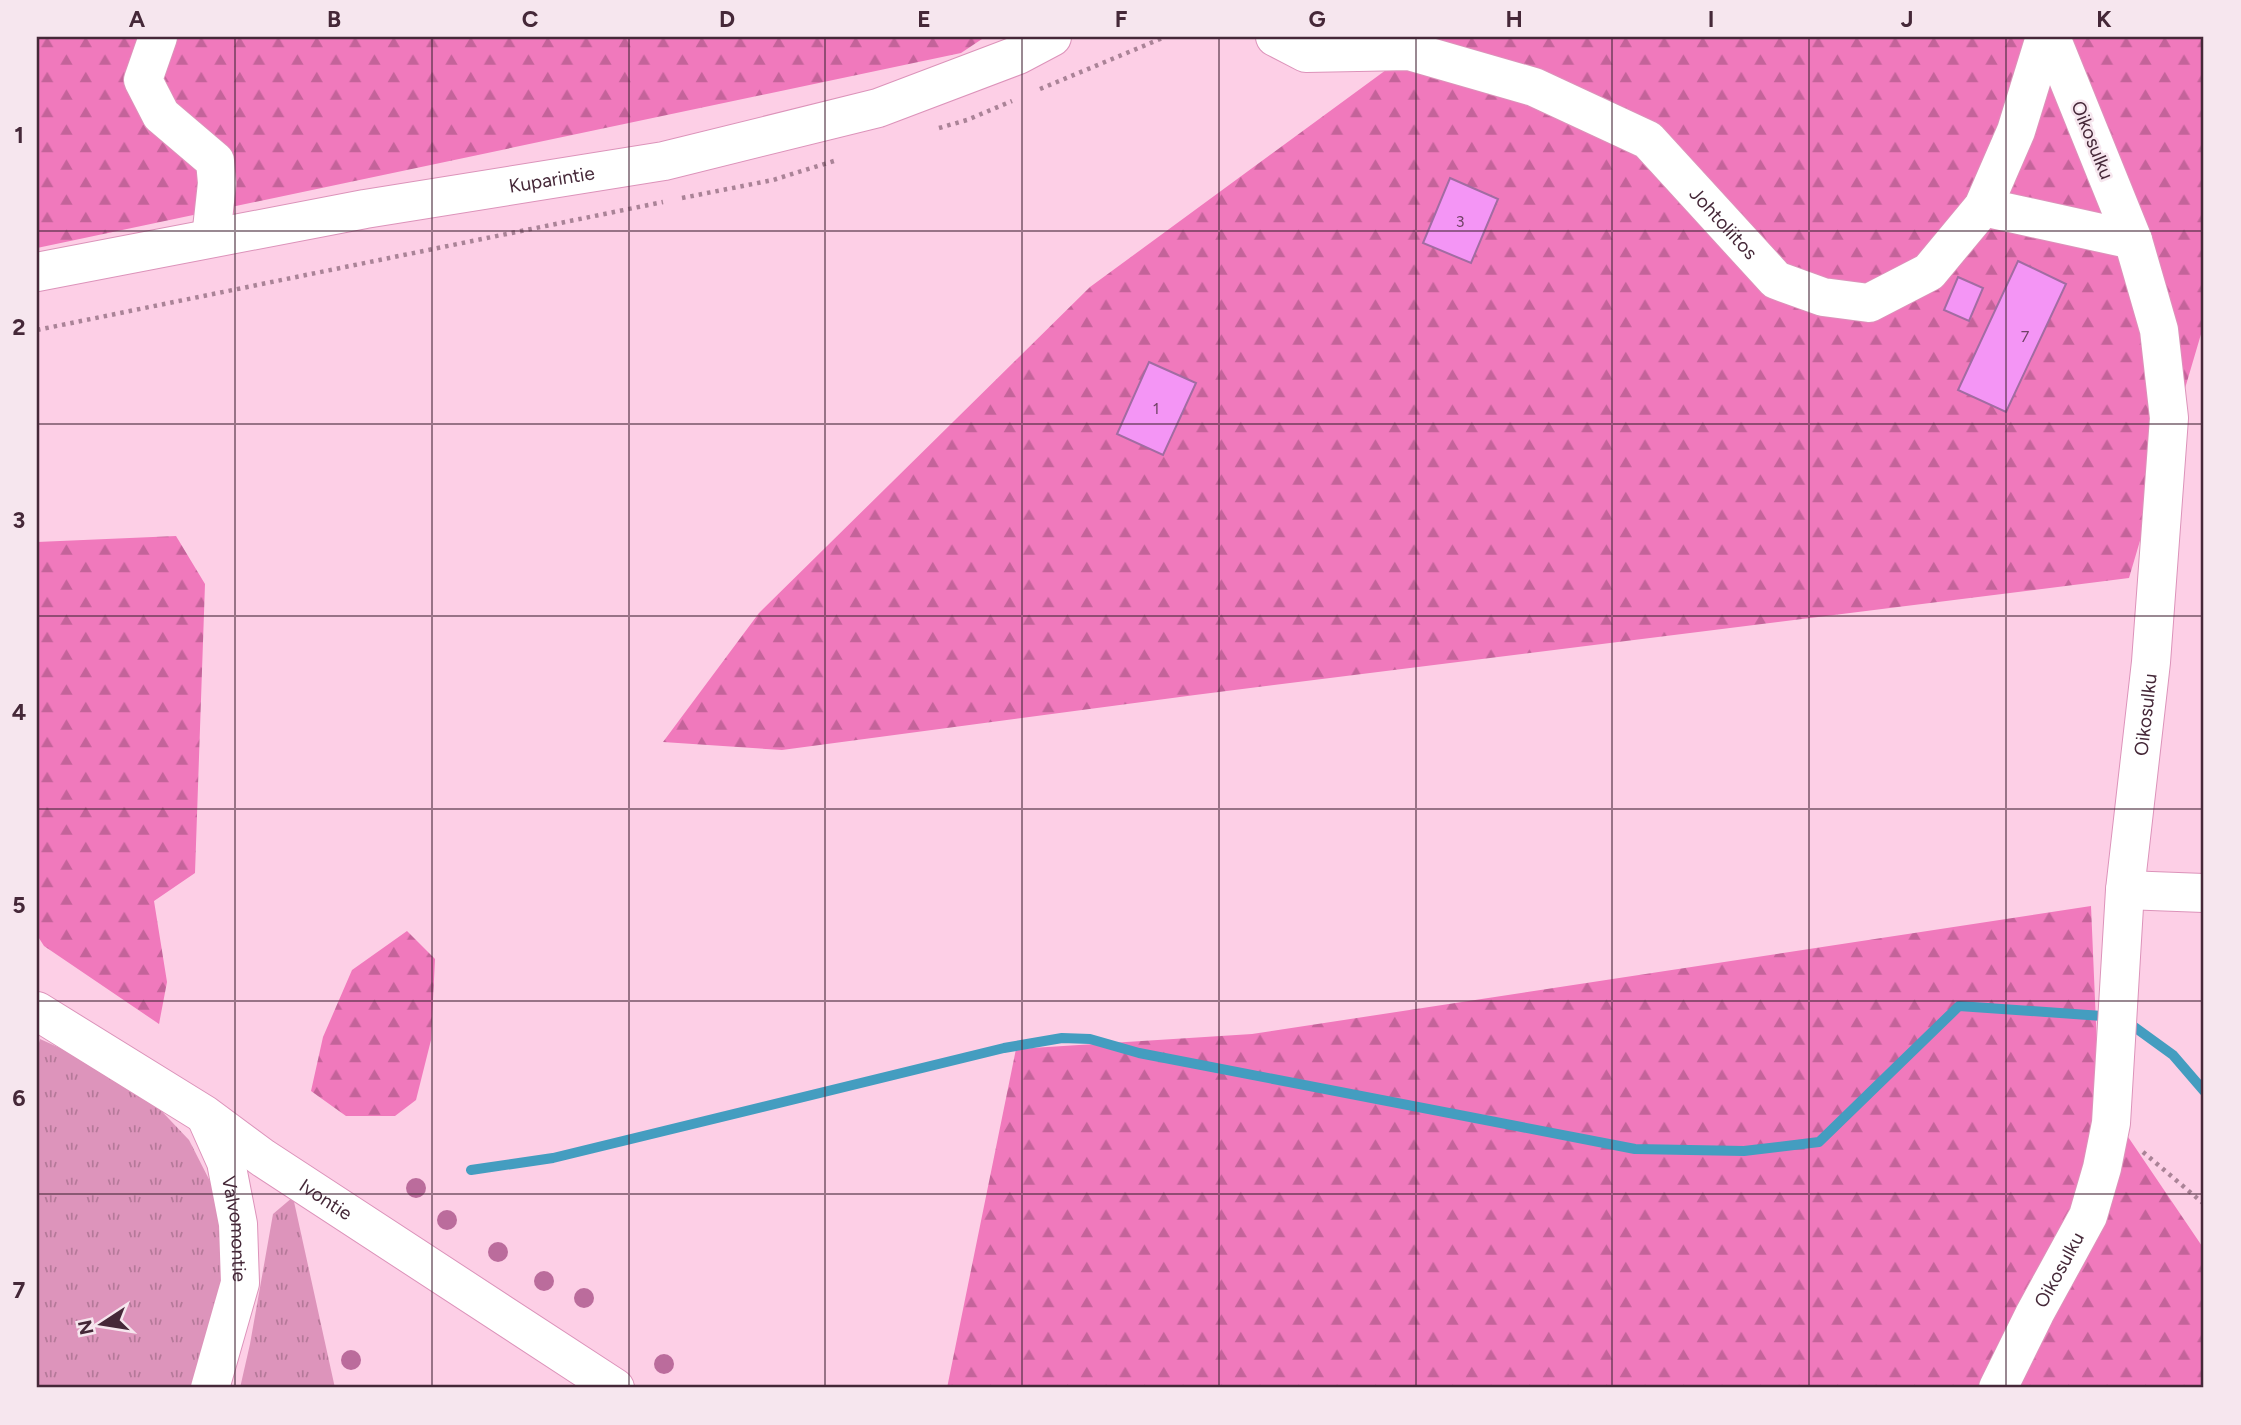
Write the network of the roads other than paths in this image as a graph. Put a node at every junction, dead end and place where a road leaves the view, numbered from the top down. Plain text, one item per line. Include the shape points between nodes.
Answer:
1 (158, 37) edge
2 (1052, 37) edge
3 (1275, 37) edge
4 (2045, 37) edge
5 (2051, 37) edge
6 (1983, 207) junction
7 (211, 237) junction
8 (2133, 240) junction
9 (37, 272) edge
10 (2125, 890) junction
11 (2204, 893) edge
12 (37, 1011) edge
13 (205, 1115) junction
14 (210, 1388) edge
15 (615, 1388) edge
16 (1998, 1388) edge

1 - 7 street via 143,80 161,115 215,161
2 - 7 street, Kuparintie via 1018,55 878,108 664,161
3 - 6 street, Johtoliitos via 1306,53 1409,51 1534,87 1648,140 1776,280 1823,297 1870,303 1929,272
4 - 6 street, Johtoliitos via 2017,131
5 - 8 street, Oikosulku
6 - 8 street
7 - 9 street, Kuparintie
8 - 10 street, Oikosulku via 2159,330 2169,418 2151,662
10 - 11 street
10 - 16 street, Oikosulku via 2111,1123 2102,1168 2088,1216
12 - 13 street, Ivontie
13 - 14 street, Valvomontie via 226,1161 238,1224 240,1283
13 - 15 street, Ivontie via 263,1158

